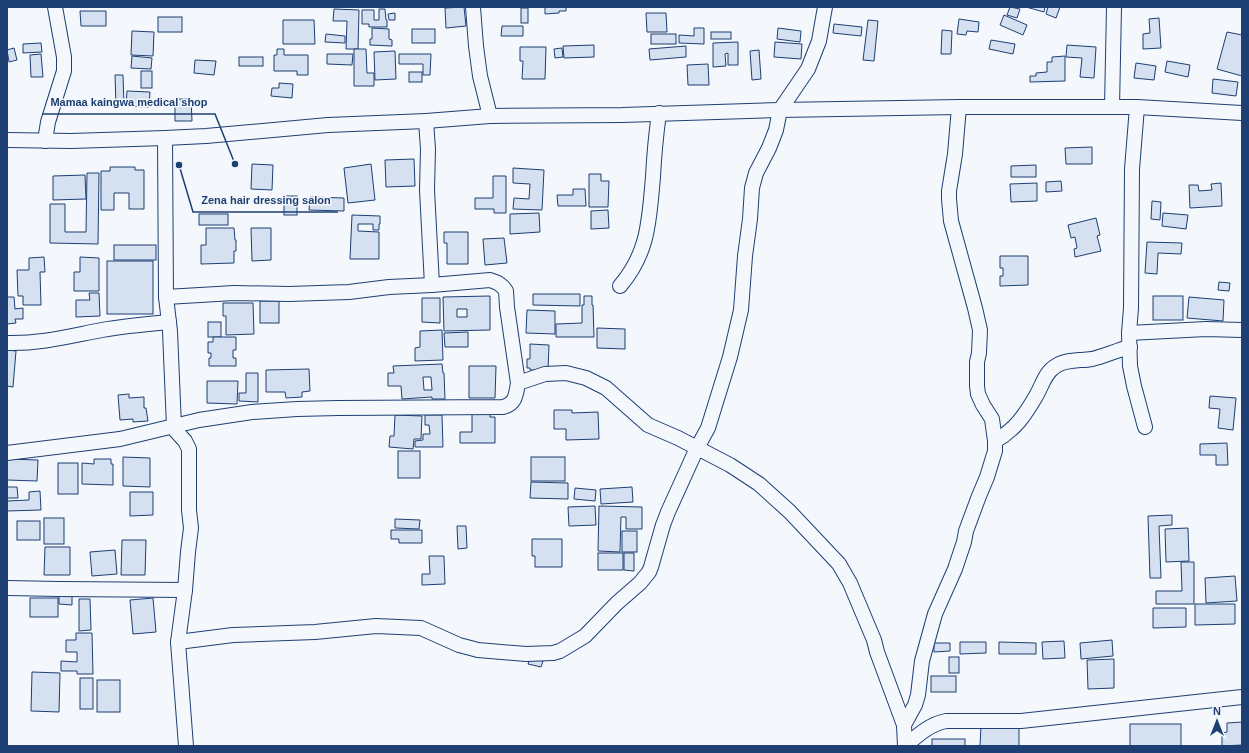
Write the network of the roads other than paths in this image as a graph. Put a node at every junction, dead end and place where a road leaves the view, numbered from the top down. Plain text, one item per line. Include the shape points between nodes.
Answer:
1 (54, 7) edge
2 (473, 7) edge
3 (825, 7) edge
4 (1114, 7) edge
5 (1112, 107) junction
6 (1137, 107) junction
7 (959, 108) junction
8 (780, 110) junction
9 (659, 113) junction
10 (1242, 113) edge
11 (490, 116) junction
12 (426, 121) junction
13 (165, 138) junction
14 (7, 140) edge
15 (45, 141) junction
16 (432, 285) junction
17 (620, 286) dead end
18 (166, 297) junction
19 (169, 322) junction
20 (1242, 330) edge
21 (1130, 340) junction
22 (7, 343) edge
23 (518, 382) junction
24 (174, 426) junction
25 (1145, 426) dead end
26 (995, 441) junction
27 (697, 448) junction
28 (7, 453) edge
29 (7, 588) edge
30 (185, 590) junction
31 (178, 642) junction
32 (1242, 697) edge
33 (904, 725) junction
34 (186, 746) edge
35 (905, 746) edge

1 - 15 street via 64,57 64,71 48,122
2 - 11 street via 480,76
3 - 8 street via 819,41 808,69
4 - 5 street
5 - 6 street
5 - 7 street
6 - 10 street
6 - 21 street via 1132,169
7 - 8 street
7 - 26 street via 949,191 950,214 980,330 976,386 992,420
8 - 9 street
8 - 27 street via 776,130 753,181 740,310 730,357 708,428
9 - 11 street
9 - 17 street via 648,228 638,259
11 - 12 street
12 - 13 street via 328,125
12 - 16 street
13 - 15 street
13 - 18 street
14 - 15 street
16 - 18 street via 349,292 234,293
16 - 23 street via 490,280 503,287 506,291
18 - 19 street
19 - 22 street via 122,326 48,341
19 - 24 street
20 - 21 street via 1206,329
21 - 25 street via 1130,366
21 - 26 street via 1092,358 1055,366 1019,422 1006,435
23 - 24 street via 515,398 504,407 297,409 199,420
23 - 27 street via 545,374 566,373 586,378 606,388 648,424
24 - 28 street via 120,439
24 - 30 street via 189,449 191,528
26 - 33 street via 995,451 987,477 978,496 955,569 935,614 922,661 915,705
27 - 31 street via 668,512 649,572 585,636 560,651 526,654 478,650 459,645 421,628 376,626 315,632 233,635
27 - 33 street via 759,484 790,512 839,564 872,635
29 - 30 street
30 - 31 street
31 - 34 street
32 - 35 street via 1021,721 946,721 929,727
33 - 35 street

